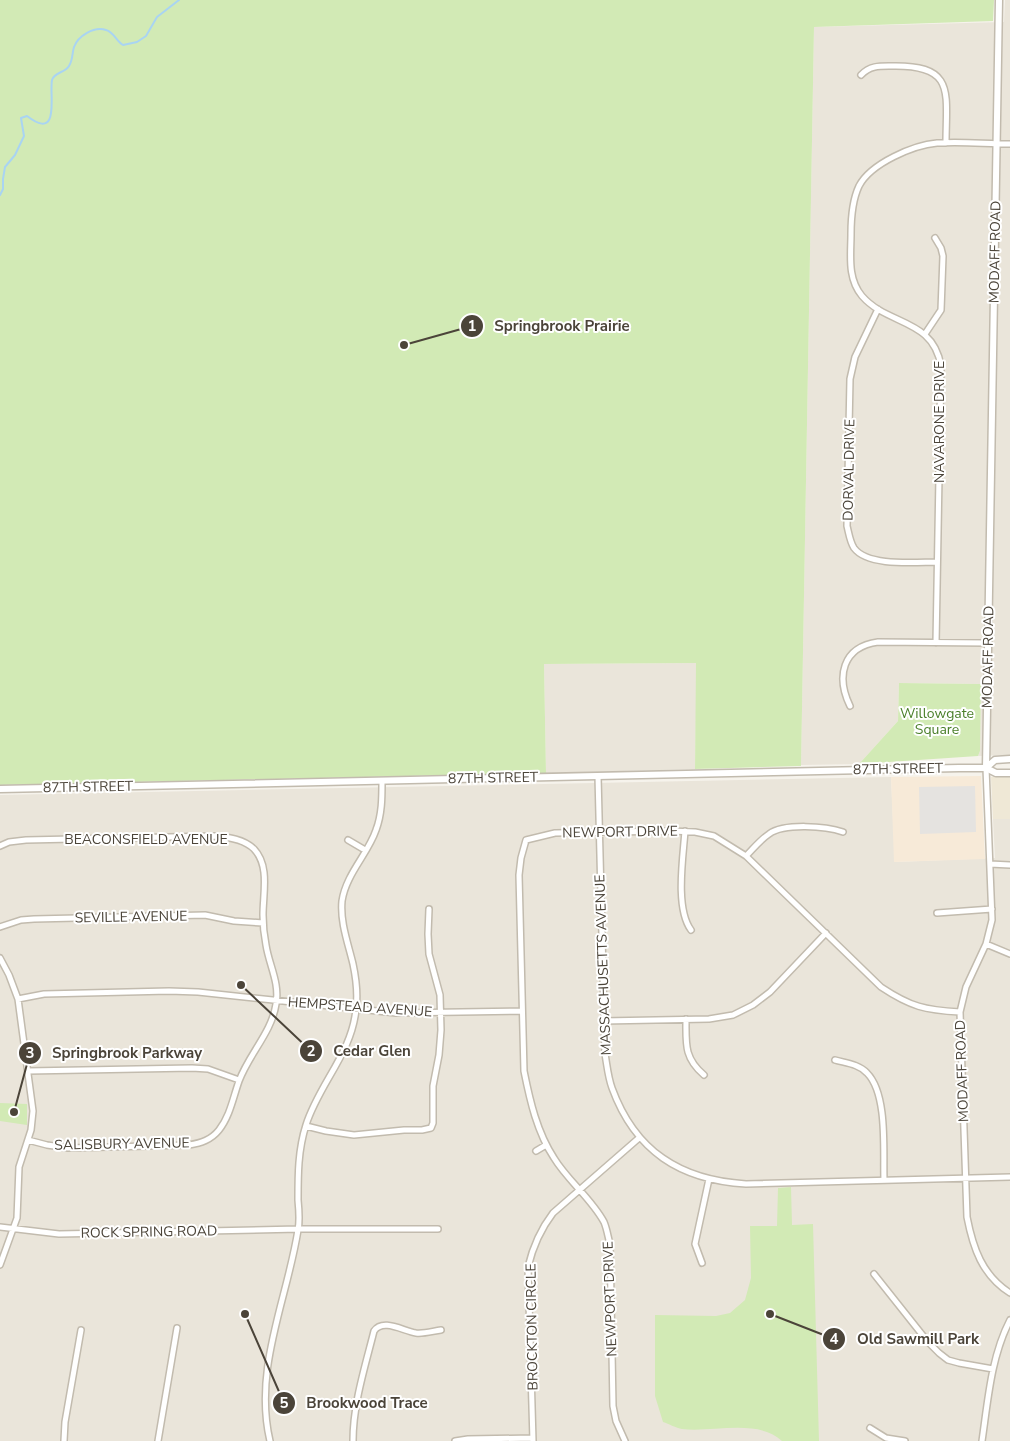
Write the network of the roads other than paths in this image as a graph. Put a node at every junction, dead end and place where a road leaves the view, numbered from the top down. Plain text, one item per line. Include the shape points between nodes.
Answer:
1 (999, 0) edge
2 (861, 75) dead end
3 (946, 143) junction
4 (997, 143) junction
5 (1010, 144) edge
6 (935, 238) dead end
7 (878, 309) junction
8 (926, 334) junction
9 (938, 562) junction
10 (936, 643) junction
11 (988, 643) junction
12 (850, 706) dead end
13 (1010, 759) edge
14 (986, 768) junction
15 (1010, 773) edge
16 (598, 776) junction
17 (382, 781) junction
18 (0, 789) edge
19 (685, 831) junction
20 (600, 832) junction
21 (843, 832) dead end
22 (348, 840) dead end
23 (0, 846) edge
24 (365, 850) junction
25 (746, 856) junction
26 (990, 864) junction
27 (1010, 865) edge
28 (429, 909) dead end
29 (992, 909) junction
30 (937, 913) dead end
31 (263, 923) junction
32 (0, 927) edge
33 (691, 930) dead end
34 (826, 933) junction
35 (986, 944) junction
36 (1010, 954) edge
37 (0, 958) edge
38 (18, 999) junction
39 (277, 1001) junction
40 (356, 1009) junction
41 (522, 1011) junction
42 (960, 1012) junction
43 (440, 1013) junction
44 (686, 1019) junction
45 (603, 1021) junction
46 (835, 1060) dead end
47 (28, 1071) junction
48 (704, 1075) dead end
49 (239, 1080) junction
50 (306, 1126) junction
51 (639, 1138) junction
52 (28, 1140) junction
53 (546, 1145) junction
54 (536, 1151) dead end
55 (1010, 1177) edge
56 (966, 1178) junction
57 (708, 1179) junction
58 (884, 1180) junction
59 (578, 1190) junction
60 (0, 1227) edge
61 (299, 1228) junction
62 (14, 1229) junction
63 (438, 1229) dead end
64 (702, 1263) dead end
65 (0, 1265) edge
66 (874, 1274) dead end
67 (1010, 1293) edge
68 (1010, 1320) edge
69 (177, 1328) dead end
70 (81, 1330) dead end
71 (441, 1330) dead end
72 (993, 1369) junction
73 (870, 1428) dead end
74 (533, 1440) edge
75 (64, 1441) edge
76 (158, 1441) edge
77 (270, 1441) edge
78 (354, 1441) edge
79 (455, 1441) edge
80 (624, 1441) edge
81 (905, 1441) edge
82 (982, 1441) edge

1 - 4 street, MODAFF ROAD
2 - 3 street via 878,66 916,66 936,74 945,91
3 - 4 street
3 - 7 street via 921,147 884,162 866,176 856,194 851,217 851,270 859,291
4 - 5 street
4 - 11 street, MODAFF ROAD
6 - 8 street via 943,256 942,304 939,315
7 - 8 street
7 - 9 street, DORVAL DRIVE via 855,357 850,379 847,526 855,549 867,558
8 - 9 street, NAVARONE DRIVE via 937,351 941,366
9 - 10 street, NAVARONE DRIVE
10 - 11 street
10 - 12 street via 878,642 859,648 847,660 843,672 843,688
11 - 14 street, MODAFF ROAD
13 - 14 street, 87TH STREET via 995,760
14 - 15 street, 87TH STREET via 996,773
14 - 16 street, 87TH STREET
14 - 26 street, MODAFF ROAD
16 - 17 street, 87TH STREET
16 - 20 street, MASSACHUSETTS AVENUE
17 - 18 street, 87TH STREET
17 - 24 street via 381,812 376,831
19 - 20 street, NEWPORT DRIVE
19 - 25 street, NEWPORT DRIVE via 714,836
19 - 33 street via 683,901
20 - 41 street, NEWPORT DRIVE via 555,833 526,840 519,875
20 - 45 street, MASSACHUSETTS AVENUE
21 - 25 street via 821,827 778,829 764,837
22 - 24 street
23 - 31 street, BEACONSFIELD AVENUE via 26,840 232,838 253,848 260,861 265,881
24 - 40 street via 342,900 344,931 356,980
25 - 34 street, NEWPORT DRIVE
26 - 27 street
26 - 29 street, MODAFF ROAD
28 - 43 street via 429,954 440,995
29 - 30 street
29 - 35 street, MODAFF ROAD
31 - 32 street, SEVILLE AVENUE via 205,915 34,919
31 - 39 street, BEACONSFIELD AVENUE
34 - 42 street, NEWPORT DRIVE via 901,1000 929,1009
34 - 44 street via 753,1006 733,1015
35 - 36 street
35 - 42 street, MODAFF ROAD via 966,987
37 - 38 street
38 - 39 street, HEMPSTEAD AVENUE via 44,994 169,991
38 - 47 street
39 - 40 street, HEMPSTEAD AVENUE
39 - 49 street, SALISBURY AVENUE via 272,1020
40 - 43 street, HEMPSTEAD AVENUE
40 - 50 street via 345,1051 321,1091
41 - 43 street, HEMPSTEAD AVENUE
41 - 53 street, NEWPORT DRIVE via 524,1071
42 - 56 street, MODAFF ROAD
43 - 50 street via 441,1041 433,1086 431,1128 354,1135
44 - 45 street
44 - 48 street via 689,1057
45 - 51 street, MASSACHUSETTS AVENUE via 611,1086
46 - 58 street via 866,1072 875,1084 882,1102
47 - 49 street via 202,1068
47 - 52 street via 32,1111
49 - 52 street, SALISBURY AVENUE via 223,1124 214,1136 200,1143 68,1148
50 - 61 street via 299,1165
51 - 57 street, MASSACHUSETTS AVENUE via 672,1164
51 - 59 street, BROCKTON CIRCLE
52 - 62 street via 19,1167
53 - 54 street
53 - 59 street, NEWPORT DRIVE
55 - 56 street, MASSACHUSETTS AVENUE
56 - 58 street, MASSACHUSETTS AVENUE
56 - 67 street, MODAFF ROAD via 967,1217 972,1243 985,1270
57 - 58 street, MASSACHUSETTS AVENUE via 746,1184
57 - 64 street via 695,1244
59 - 74 street, BROCKTON CIRCLE via 553,1212 542,1228 528,1267
59 - 80 street, NEWPORT DRIVE via 604,1223 610,1244 613,1406
60 - 62 street, ROCK SPRING ROAD
61 - 62 street, ROCK SPRING ROAD via 59,1234
61 - 63 street, ROCK SPRING ROAD
61 - 77 street via 266,1370 265,1411
62 - 65 street
66 - 72 street via 939,1353 948,1360
68 - 72 street
69 - 76 street
70 - 75 street
71 - 78 street via 417,1333 383,1324 376,1326 358,1400
72 - 82 street
73 - 81 street via 886,1438
74 - 79 street

